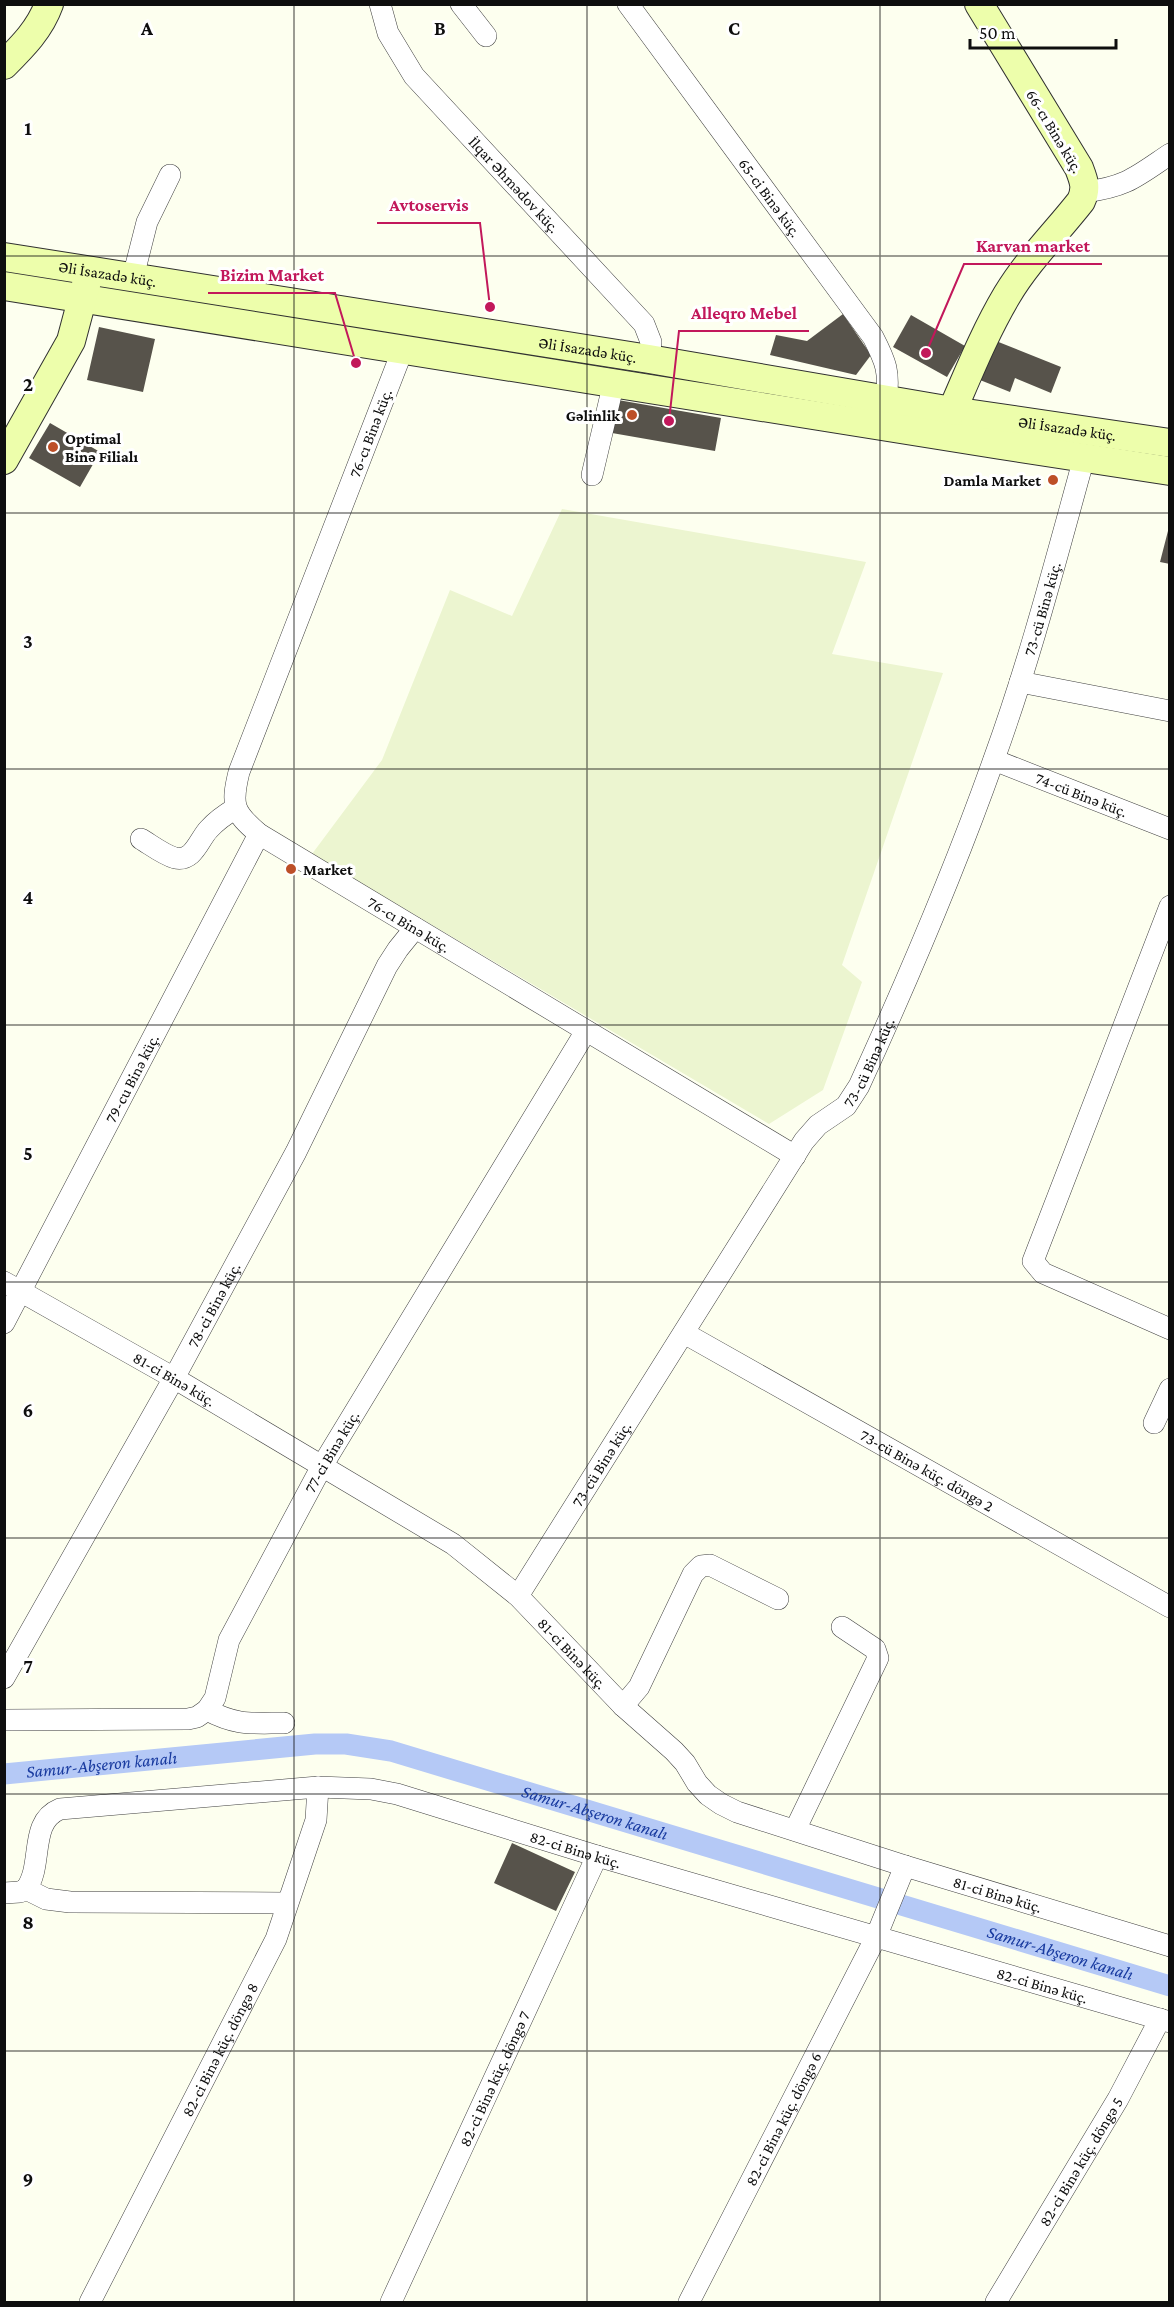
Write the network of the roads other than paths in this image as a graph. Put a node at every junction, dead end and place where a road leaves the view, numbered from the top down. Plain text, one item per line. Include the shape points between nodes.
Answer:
1 (49, 4) edge
2 (380, 4) edge
3 (461, 4) edge
4 (628, 4) edge
5 (979, 4) edge
6 (486, 36) dead end
7 (4, 65) edge
8 (1170, 154) edge
9 (170, 175) dead end
10 (1085, 192) junction
11 (4, 257) edge
12 (89, 270) junction
13 (133, 278) junction
14 (4, 286) edge
15 (84, 298) junction
16 (403, 349) junction
17 (649, 359) junction
18 (614, 382) junction
19 (742, 389) junction
20 (886, 400) junction
21 (952, 411) junction
22 (1170, 443) edge
23 (1084, 458) junction
24 (4, 460) edge
25 (1170, 471) edge
26 (592, 475) dead end
27 (1020, 682) junction
28 (1170, 711) edge
29 (994, 760) junction
30 (236, 808) junction
31 (1170, 829) edge
32 (259, 834) junction
33 (141, 839) dead end
34 (1170, 906) edge
35 (415, 928) junction
36 (586, 1031) junction
37 (795, 1156) junction
38 (13, 1287) edge
39 (4, 1323) edge
40 (1170, 1329) edge
41 (684, 1333) junction
42 (174, 1378) junction
43 (1170, 1389) edge
44 (1154, 1423) dead end
45 (322, 1466) junction
46 (518, 1596) junction
47 (778, 1599) dead end
48 (1170, 1607) edge
49 (842, 1627) dead end
50 (4, 1677) edge
51 (623, 1706) junction
52 (207, 1710) junction
53 (4, 1720) edge
54 (284, 1723) dead end
55 (318, 1787) junction
56 (795, 1830) junction
57 (597, 1856) junction
58 (905, 1866) junction
59 (26, 1888) junction
60 (4, 1893) edge
61 (287, 1904) junction
62 (876, 1937) junction
63 (1170, 1946) edge
64 (1165, 2021) edge
65 (90, 2302) edge
66 (391, 2302) edge
67 (689, 2302) edge
68 (996, 2302) edge

1 - 7 main road via 27,42
2 - 17 street, İlqar Əhmədov küç. via 388,33 414,76 644,324 651,342
3 - 6 street
4 - 20 street, 65-ci Binə küç. via 873,337 886,362
5 - 10 main road, 66-cı Binə küç. via 1079,168
8 - 10 street via 1128,183
9 - 13 street via 147,222
10 - 21 main road, 66-cı Binə küç. via 1006,296
11 - 12 main road, Əli İsazadə küç.
12 - 13 main road, Əli İsazadə küç.
12 - 15 main road
13 - 17 main road, Əli İsazadə küç.
14 - 15 main road, Əli İsazadə küç.
15 - 16 main road, Əli İsazadə küç.
15 - 24 main road via 71,341
16 - 18 main road, Əli İsazadə küç.
16 - 30 street, 76-cı Binə küç. via 239,772 233,796
17 - 19 main road, Əli İsazadə küç.
18 - 19 main road, Əli İsazadə küç.
18 - 26 street
19 - 20 main road, Əli İsazadə küç.
19 - 23 main road, Əli İsazadə küç.
20 - 21 main road, Əli İsazadə küç.
21 - 22 main road, Əli İsazadə küç.
23 - 25 main road, Əli İsazadə küç.
23 - 27 street, 73-cü Binə küç.
27 - 28 street
27 - 29 street, 73-cü Binə küç.
29 - 31 street, 74-cü Binə küç.
29 - 37 street, 73-cü Binə küç. via 859,1086 846,1106 812,1130
30 - 32 street, 76-cı Binə küç.
30 - 33 street via 220,818 193,853 183,858 174,858
32 - 35 street, 76-cı Binə küç.
32 - 38 street, 79-cu Binə küç.
34 - 40 street via 1033,1262 1044,1273
35 - 36 street, 76-cı Binə küç.
35 - 42 street, 78-ci Binə küç. via 387,966 296,1152
36 - 37 street, 76-cı Binə küç.
36 - 45 street, 77-ci Binə küç.
37 - 41 street, 73-cü Binə küç.
38 - 39 street, 79-cu Binə küç.
38 - 42 street, 81-ci Binə küç.
41 - 46 street, 73-cü Binə küç.
41 - 48 street, 73-cü Binə küç. döngə 2
42 - 45 street, 81-ci Binə küç.
42 - 50 street, 78-ci Binə küç.
43 - 44 street
45 - 46 street, 81-ci Binə küç. via 453,1544
45 - 52 street, 77-ci Binə küç. via 229,1640 215,1698
46 - 51 street, 81-ci Binə küç.
47 - 51 street via 710,1565 701,1566 693,1574 639,1688
49 - 56 street via 875,1649 878,1658
51 - 56 street, 81-ci Binə küç. via 674,1750 697,1783 721,1804
52 - 53 street via 188,1719
52 - 54 street via 237,1723
55 - 57 street, 82-ci Binə küç. via 397,1794
55 - 59 street, 82-ci Binə küç. via 60,1809 42,1824 32,1878
55 - 61 street, 82-ci Binə küç. döngə 8 via 316,1820
56 - 58 street, 81-ci Binə küç.
57 - 62 street, 82-ci Binə küç.
57 - 66 street, 82-ci Binə küç. döngə 7
58 - 62 street, 82-ci Binə küç. döngə 6
58 - 63 street, 81-ci Binə küç.
59 - 60 street
59 - 61 street via 46,1899 70,1902
61 - 65 street, 82-ci Binə küç. döngə 8 via 276,1939
62 - 64 street, 82-ci Binə küç.
62 - 67 street, 82-ci Binə küç. döngə 6
64 - 68 street, 82-ci Binə küç. döngə 5

